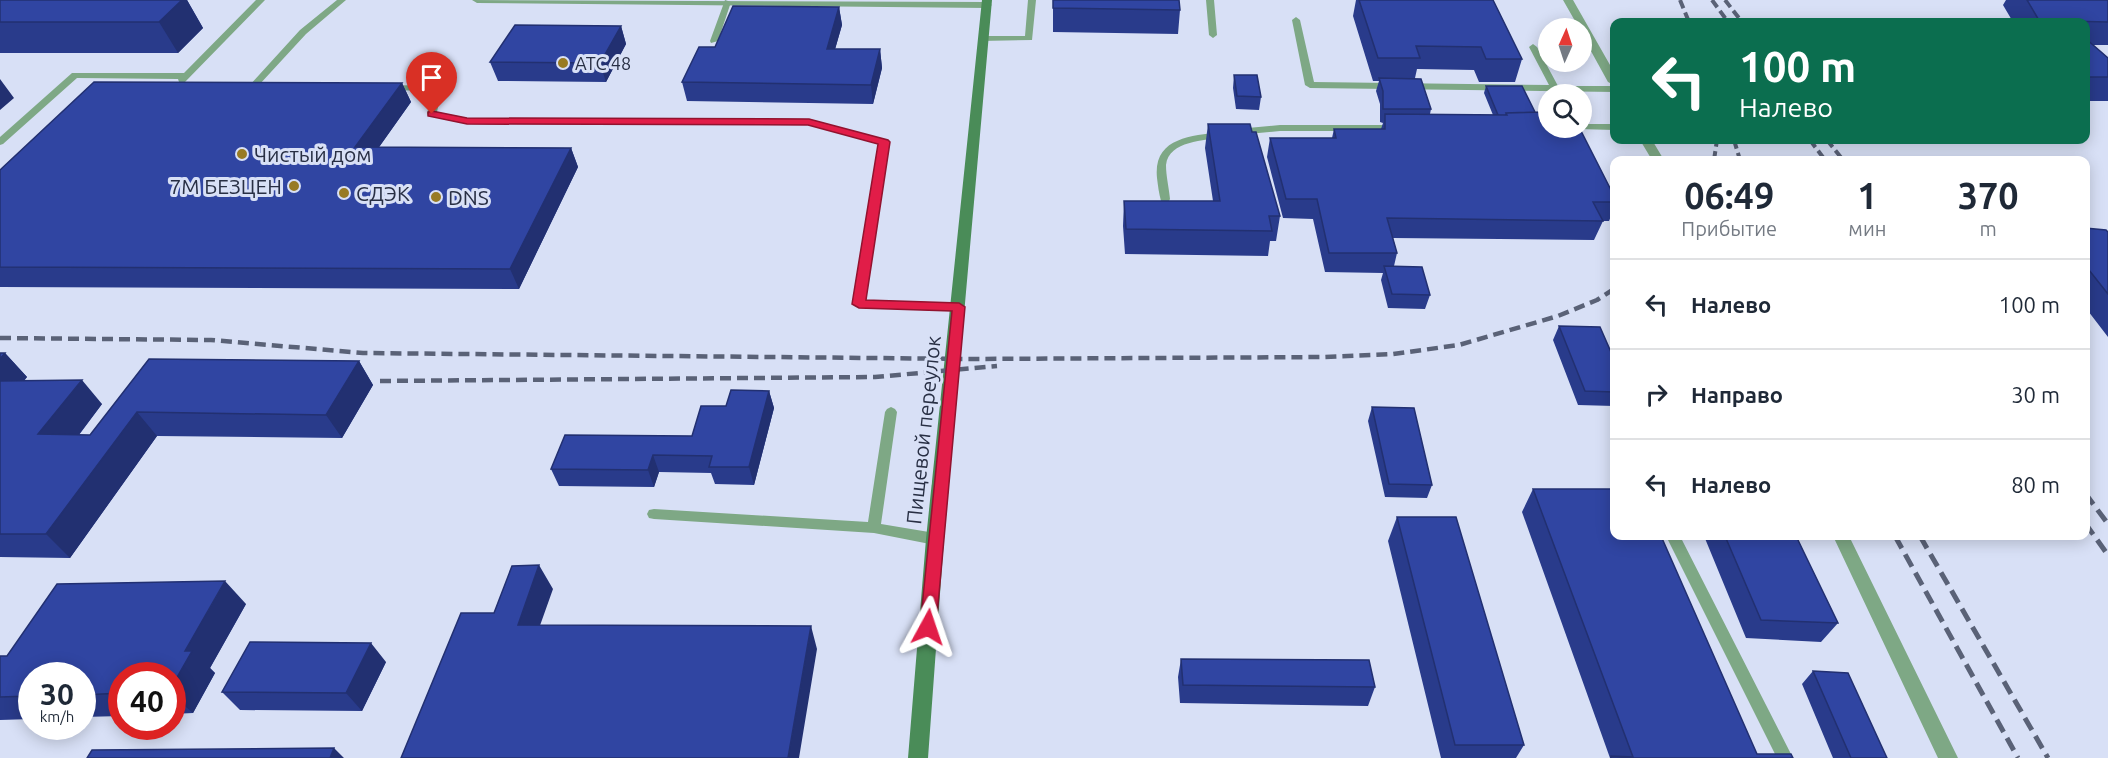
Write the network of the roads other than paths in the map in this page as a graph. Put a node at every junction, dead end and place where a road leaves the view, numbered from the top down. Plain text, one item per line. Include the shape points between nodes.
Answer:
1 (261, 0) edge
2 (342, 0) edge
3 (477, 0) edge
4 (1032, 0) edge
5 (1210, 0) edge
6 (1568, 0) edge
7 (727, 2) junction
8 (987, 3) edge
9 (1296, 21) dead end
10 (1213, 34) dead end
11 (983, 39) junction
12 (714, 40) dead end
13 (1533, 47) dead end
14 (1610, 75) edge
15 (186, 76) junction
16 (1553, 84) edge
17 (186, 87) edge
18 (241, 88) edge
19 (252, 88) junction
20 (275, 88) edge
21 (379, 88) edge
22 (1538, 88) edge
23 (1592, 89) edge
24 (1610, 89) edge
25 (1592, 127) edge
26 (1610, 127) edge
27 (1408, 128) edge
28 (1253, 130) junction
29 (1256, 141) edge
30 (0, 142) edge
31 (1165, 199) edge
32 (959, 307) junction
33 (891, 412) dead end
34 (654, 514) dead end
35 (874, 528) junction
36 (935, 539) junction
37 (1675, 540) edge
38 (1843, 540) edge
39 (918, 758) edge
40 (1785, 758) edge
41 (1948, 758) edge

1 - 15 lane
2 - 19 lane via 303,32
3 - 7 street
4 - 11 lane via 1029,38
5 - 10 lane
6 - 14 street
7 - 8 street
7 - 12 lane
8 - 11 street, Пищевой переулок
9 - 22 lane via 1310,85
11 - 32 street, Пищевой переулок
13 - 16 lane
15 - 17 lane via 175,87
15 - 30 lane via 75,75
18 - 19 lane
19 - 20 lane
21 - 32 lane via 436,88 432,114 467,121 809,122 884,142 859,304
23 - 24 lane
25 - 26 lane
27 - 28 lane
28 - 29 lane
28 - 31 lane via 1205,137 1166,152 1162,161
32 - 36 street, Пищевой переулок
33 - 35 lane
34 - 35 lane
35 - 36 lane
36 - 39 street, Пищевой переулок
37 - 40 lane
38 - 41 street

